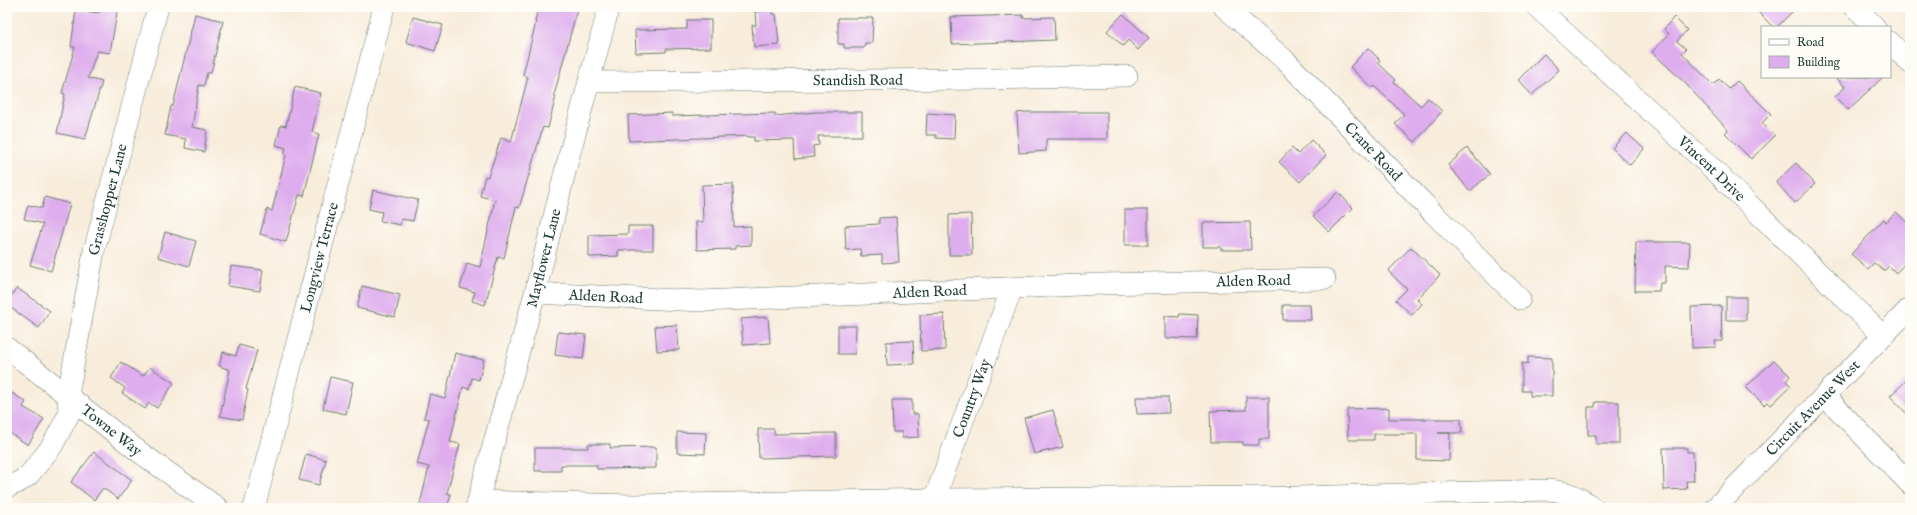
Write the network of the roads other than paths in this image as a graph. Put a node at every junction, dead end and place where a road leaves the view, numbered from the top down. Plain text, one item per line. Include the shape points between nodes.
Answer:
1 (158, 7) edge
2 (384, 7) edge
3 (609, 7) edge
4 (1224, 7) edge
5 (1538, 7) edge
6 (1855, 7) edge
7 (1874, 26) edge
8 (1891, 43) edge
9 (1910, 62) edge
10 (1127, 76) dead end
11 (589, 82) junction
12 (1325, 279) dead end
13 (1012, 288) junction
14 (535, 293) junction
15 (1520, 299) dead end
16 (1910, 308) edge
17 (1882, 335) junction
18 (7, 348) edge
19 (68, 395) junction
20 (1825, 396) junction
21 (1910, 484) edge
22 (7, 487) edge
23 (477, 504) edge
24 (933, 504) edge
25 (218, 508) edge
26 (254, 508) edge
27 (1593, 508) edge
28 (1715, 508) edge

1 - 19 street, Grasshopper Lane via 94,251
2 - 26 street, Longview Terrace
3 - 11 street, Mayflower Lane
4 - 15 street, Crane Road via 1286,62
5 - 17 street, Vincent Drive via 1714,169
6 - 7 street
8 - 9 street
10 - 11 street, Standish Road
11 - 14 street, Mayflower Lane
12 - 13 street, Alden Road
13 - 14 street, Alden Road via 701,301
13 - 24 street, Country Way
14 - 23 street, Mayflower Lane
16 - 17 street, Circuit Avenue West
17 - 20 street, Circuit Avenue West
18 - 19 street, Towne Way
19 - 22 street, Grasshopper Lane via 69,414 52,446 30,475
19 - 25 street, Towne Way via 142,454
20 - 21 street
20 - 28 street, Circuit Avenue West
23 - 24 street
24 - 27 street via 1520,490 1561,491 1585,501

